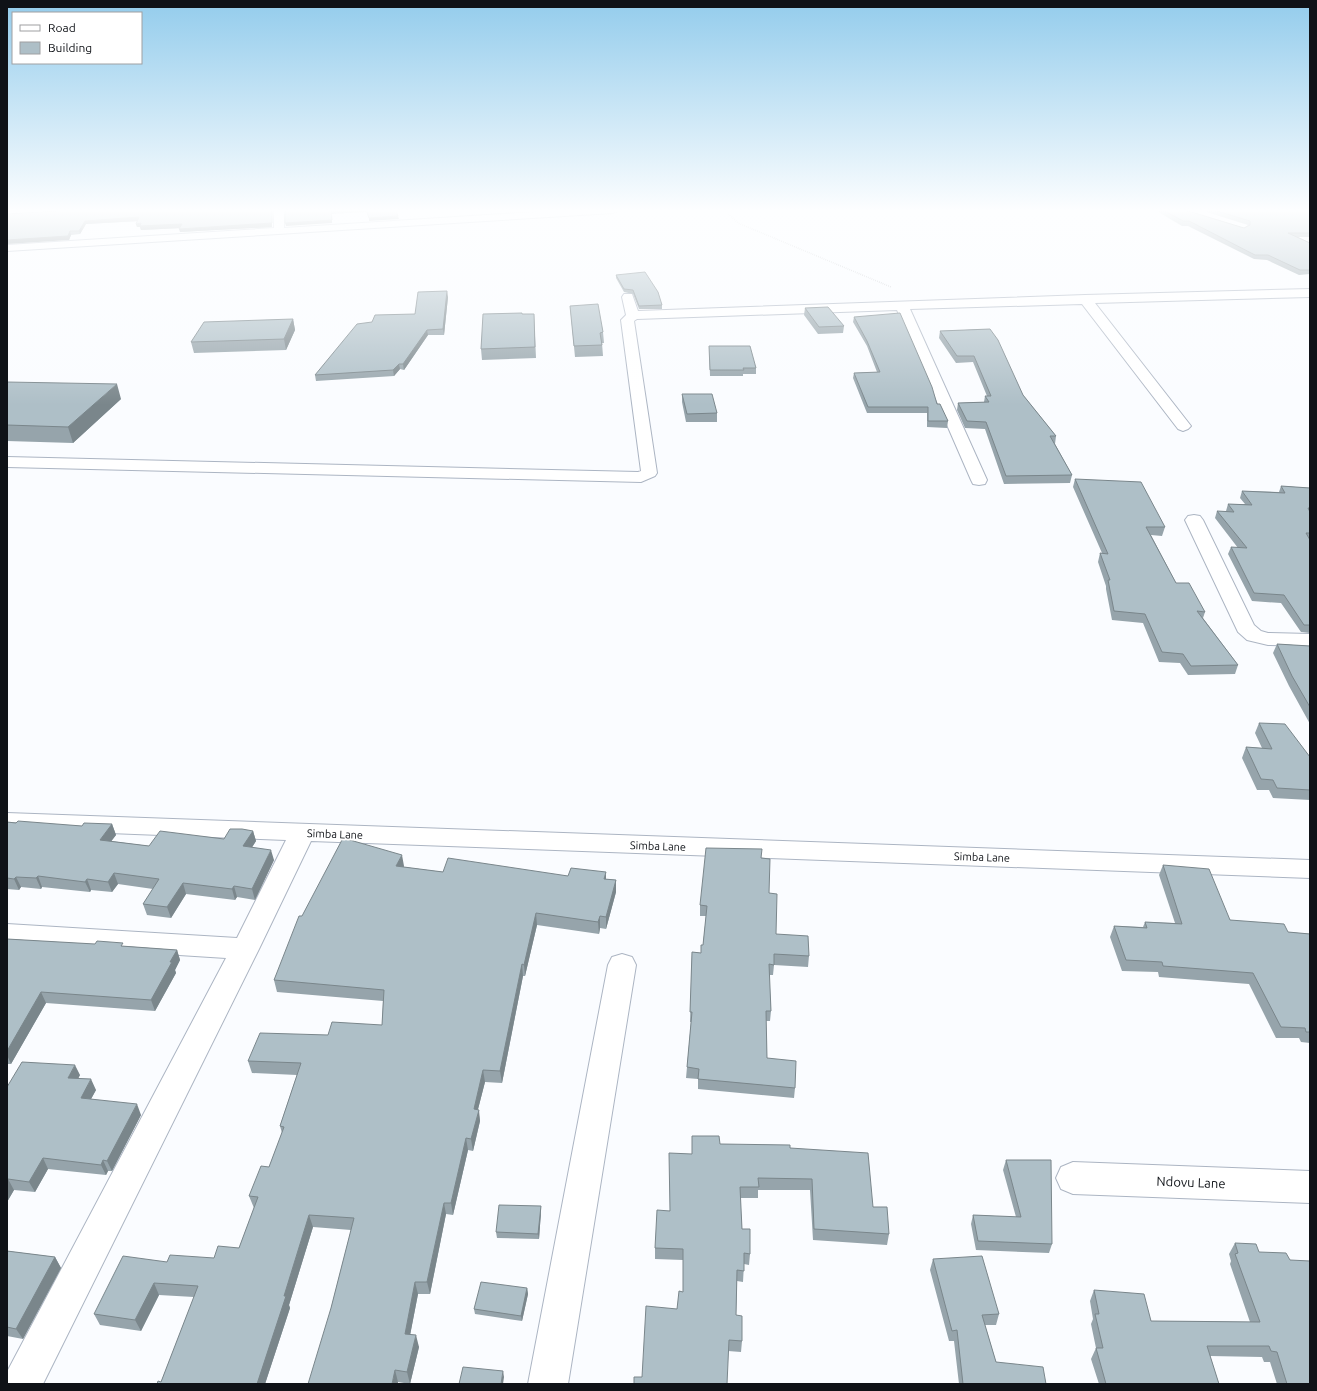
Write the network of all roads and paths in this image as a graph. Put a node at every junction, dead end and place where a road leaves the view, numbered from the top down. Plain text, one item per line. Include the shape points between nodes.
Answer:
1 (862, 275) edge
2 (1310, 293) edge
3 (628, 297) edge
4 (1085, 299) junction
5 (931, 304) junction
6 (902, 306) junction
7 (633, 316) junction
8 (1183, 426) dead end
9 (7, 462) edge
10 (979, 480) dead end
11 (1194, 520) dead end
12 (1310, 640) edge
13 (7, 821) edge
14 (302, 833) junction
15 (1310, 869) edge
16 (7, 934) edge
17 (245, 949) junction
18 (622, 965) dead end
19 (1073, 1178) dead end
20 (1310, 1187) edge
21 (22, 1384) edge
22 (548, 1384) edge

1 - 5 path
2 - 4 street
3 - 7 street
4 - 5 street
4 - 8 street
5 - 6 street
6 - 7 street
6 - 10 street
7 - 9 street via 627,320 649,473 641,476
11 - 12 street via 1245,628 1254,636 1268,639
13 - 14 street, Simba Lane
14 - 15 street, Simba Lane
14 - 17 street
16 - 17 street
17 - 21 street
18 - 22 street
19 - 20 street, Ndovu Lane

